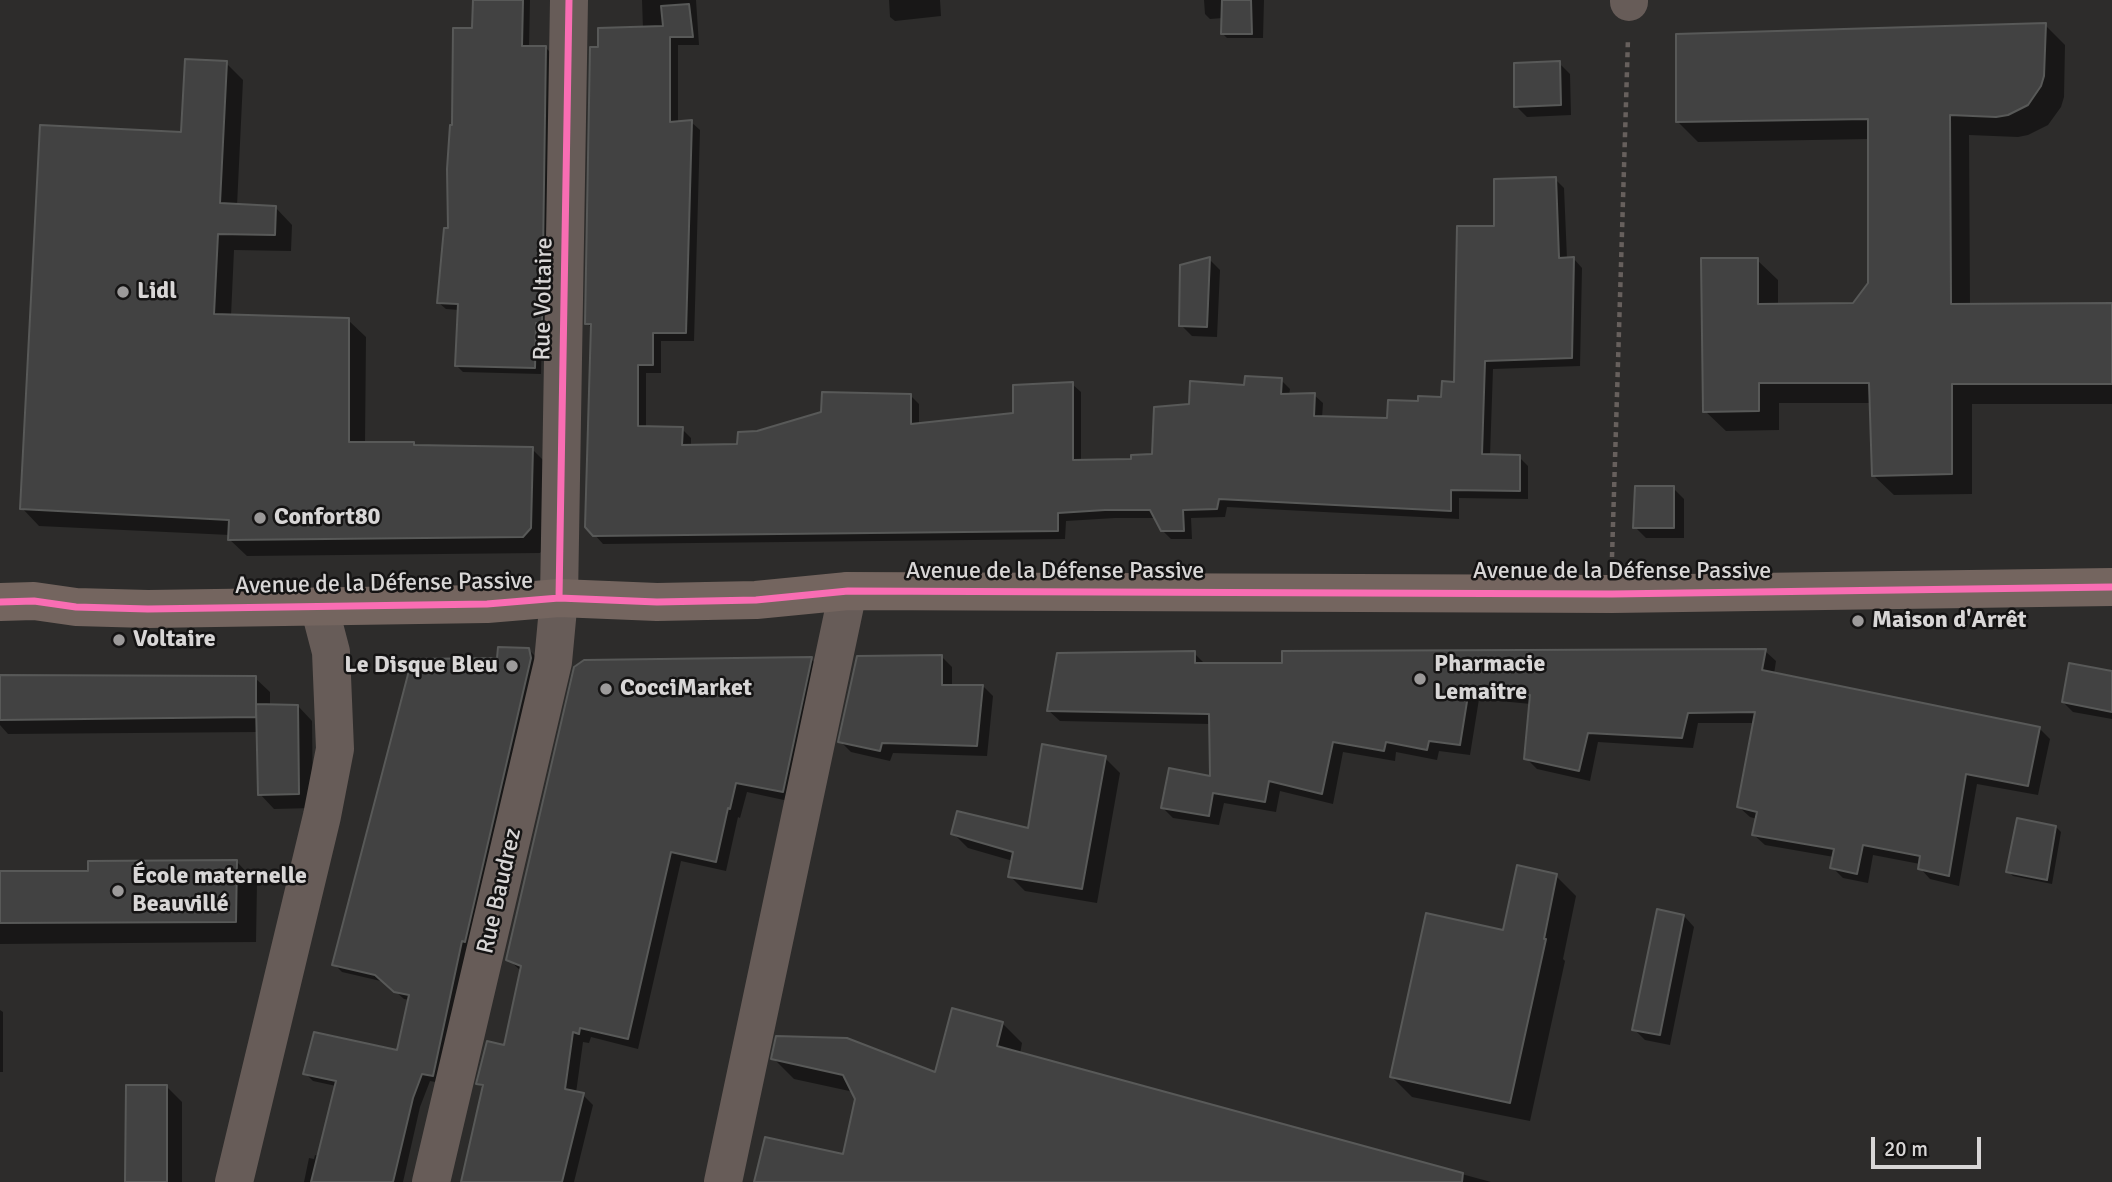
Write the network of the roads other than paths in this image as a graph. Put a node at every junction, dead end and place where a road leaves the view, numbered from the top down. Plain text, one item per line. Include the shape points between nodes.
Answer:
1 (569, 0) edge
2 (2112, 587) edge
3 (848, 591) junction
4 (559, 598) junction
5 (0, 602) edge
6 (319, 606) junction
7 (234, 1182) edge
8 (431, 1182) edge
9 (723, 1182) edge

1 - 4 street, Rue Voltaire
2 - 3 main road, Avenue de la Défense Passive via 1612,594
3 - 4 main road, Avenue de la Défense Passive via 744,600
3 - 9 street
4 - 6 main road, Avenue de la Défense Passive via 487,604
4 - 8 street, Rue Baudrez via 550,684
5 - 6 main road, Avenue de la Défense Passive via 148,609
6 - 7 street via 331,652 335,749

